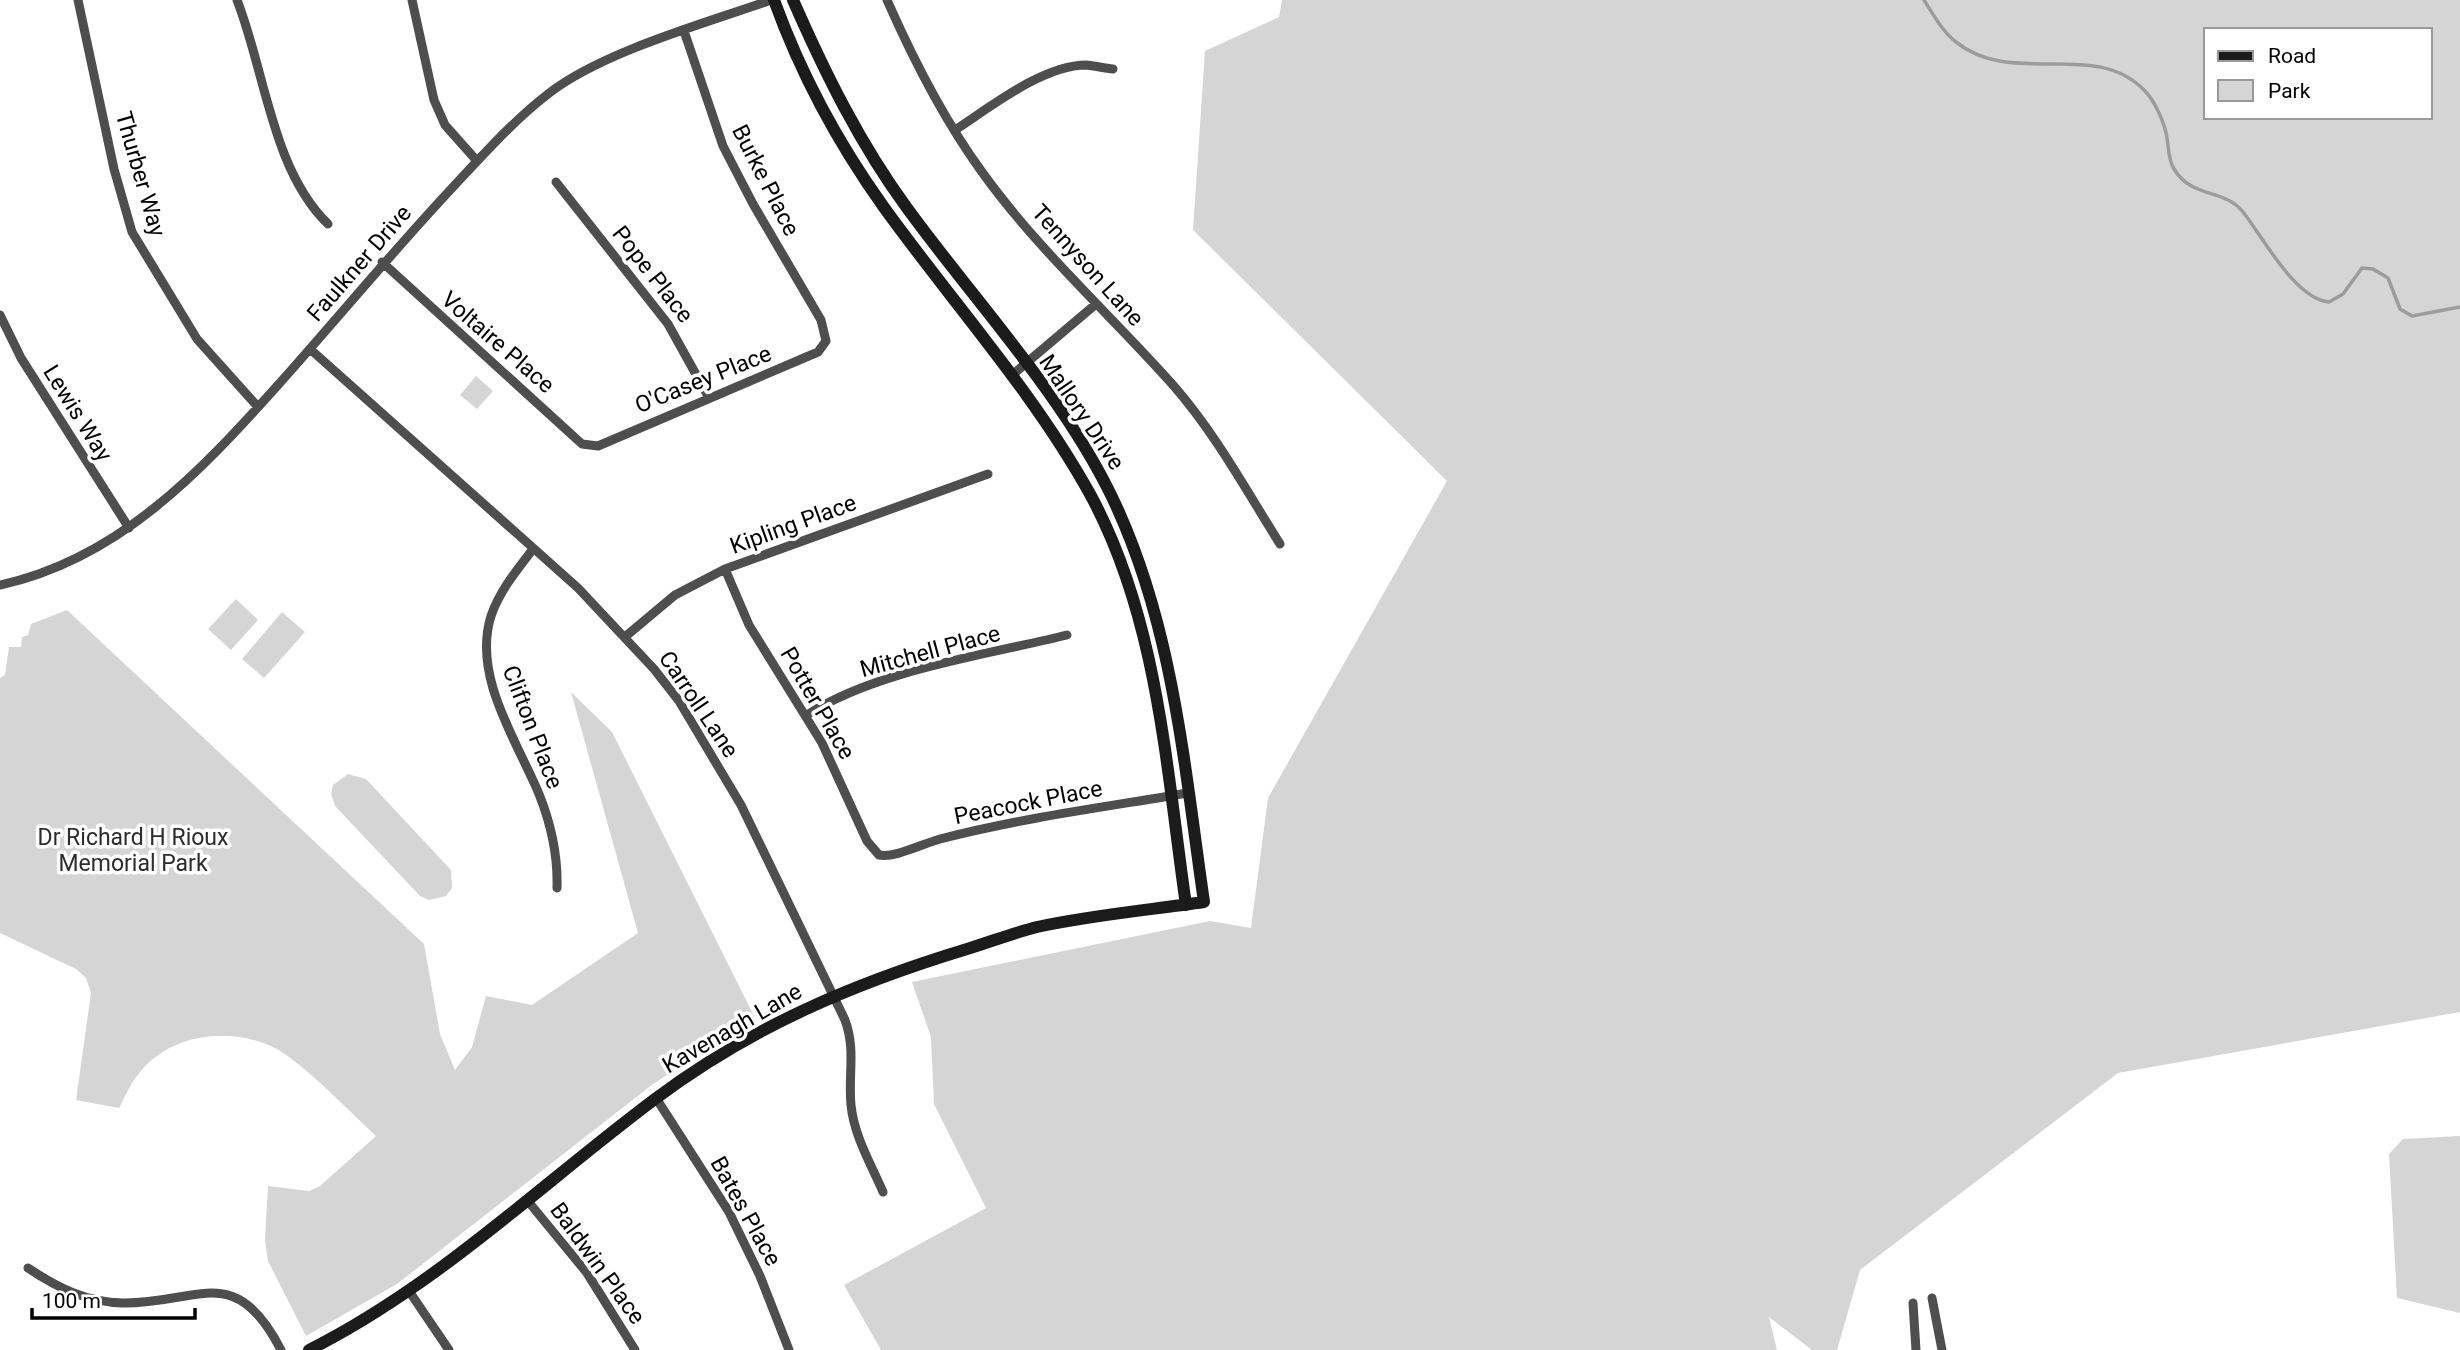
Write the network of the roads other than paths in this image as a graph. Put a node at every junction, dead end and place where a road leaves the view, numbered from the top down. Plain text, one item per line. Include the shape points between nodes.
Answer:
1 (78, 0) edge
2 (237, 0) edge
3 (412, 0) edge
4 (773, 0) edge
5 (793, 0) edge
6 (887, 0) edge
7 (684, 31) junction
8 (1113, 69) dead end
9 (955, 130) junction
10 (477, 161) junction
11 (556, 182) dead end
12 (328, 224) dead end
13 (382, 262) junction
14 (1096, 304) junction
15 (0, 315) edge
16 (826, 341) joint
17 (310, 349) junction
18 (1025, 364) junction
19 (1011, 376) junction
20 (708, 397) junction
21 (258, 407) junction
22 (590, 447) joint
23 (988, 474) dead end
24 (129, 528) junction
25 (1280, 544) dead end
26 (533, 549) junction
27 (725, 569) junction
28 (0, 585) edge
29 (1067, 635) dead end
30 (626, 636) junction
31 (807, 715) junction
32 (1188, 793) junction
33 (1171, 796) junction
34 (879, 855) joint
35 (557, 888) dead end
36 (1205, 902) joint
37 (1186, 905) junction
38 (833, 994) junction
39 (656, 1098) junction
40 (883, 1192) dead end
41 (527, 1200) junction
42 (28, 1268) dead end
43 (409, 1291) junction
44 (1932, 1298) dead end
45 (1913, 1303) dead end
46 (281, 1350) edge
47 (309, 1350) edge
48 (449, 1350) edge
49 (635, 1350) edge
50 (789, 1350) edge
51 (1916, 1350) edge
52 (1942, 1350) edge

1 - 21 street, Thurber Way via 132,232 197,340
2 - 12 street via 289,165 309,206
3 - 10 street via 434,100 445,125
4 - 7 street, Faulkner Drive
4 - 19 main road via 816,94 861,174
5 - 18 main road, Mallory Drive via 829,82 878,166
6 - 9 street, Tennyson Lane
7 - 10 street, Faulkner Drive via 570,79 528,111
7 - 16 street, Burke Place via 723,146 821,320
8 - 9 street via 1084,65 1052,74 1020,88
9 - 14 street, Tennyson Lane via 1021,222
10 - 13 street, Faulkner Drive
11 - 20 street, Pope Place via 668,324
13 - 17 street, Faulkner Drive
13 - 22 street, Voltaire Place
14 - 18 street
14 - 25 street, Tennyson Lane via 1209,430
15 - 24 street, Lewis Way via 21,358
16 - 20 street, O'Casey Place via 818,352
17 - 21 street, Faulkner Drive
17 - 26 street, Carroll Lane
18 - 19 street
18 - 32 main road, Mallory Drive via 1070,424 1111,495 1137,554 1171,672
19 - 33 main road via 1073,465 1101,515 1123,569 1146,647
20 - 22 street, O'Casey Place
21 - 24 street, Faulkner Drive via 200,470
23 - 27 street, Kipling Place
24 - 28 street, Faulkner Drive via 59,568
26 - 30 street, Carroll Lane
26 - 35 street, Clifton Place via 501,593 485,644 496,694 551,829 558,862
27 - 30 street, Kipling Place via 675,596
27 - 31 street, Potter Place via 749,625
29 - 31 street, Mitchell Place via 885,679
30 - 38 street, Carroll Lane via 679,701 716,760
31 - 34 street, Potter Place via 867,841
32 - 33 street, Peacock Place
32 - 36 main road, Mallory Drive
33 - 34 street, Peacock Place via 980,829 891,856
33 - 37 main road
36 - 37 main road, Kavenagh Lane
37 - 38 main road, Kavenagh Lane via 1037,927
38 - 39 main road, Kavenagh Lane via 718,1055
38 - 40 street, Carroll Lane via 852,1037 854,1125
39 - 41 main road, Kavenagh Lane
39 - 50 street, Bates Place via 729,1212 761,1276
41 - 43 main road, Kavenagh Lane
41 - 49 street, Baldwin Place via 587,1273
42 - 46 street via 58,1288 102,1301 148,1301 206,1292 235,1298 259,1314
43 - 47 main road, Kavenagh Lane
43 - 48 street
44 - 52 street
45 - 51 street

